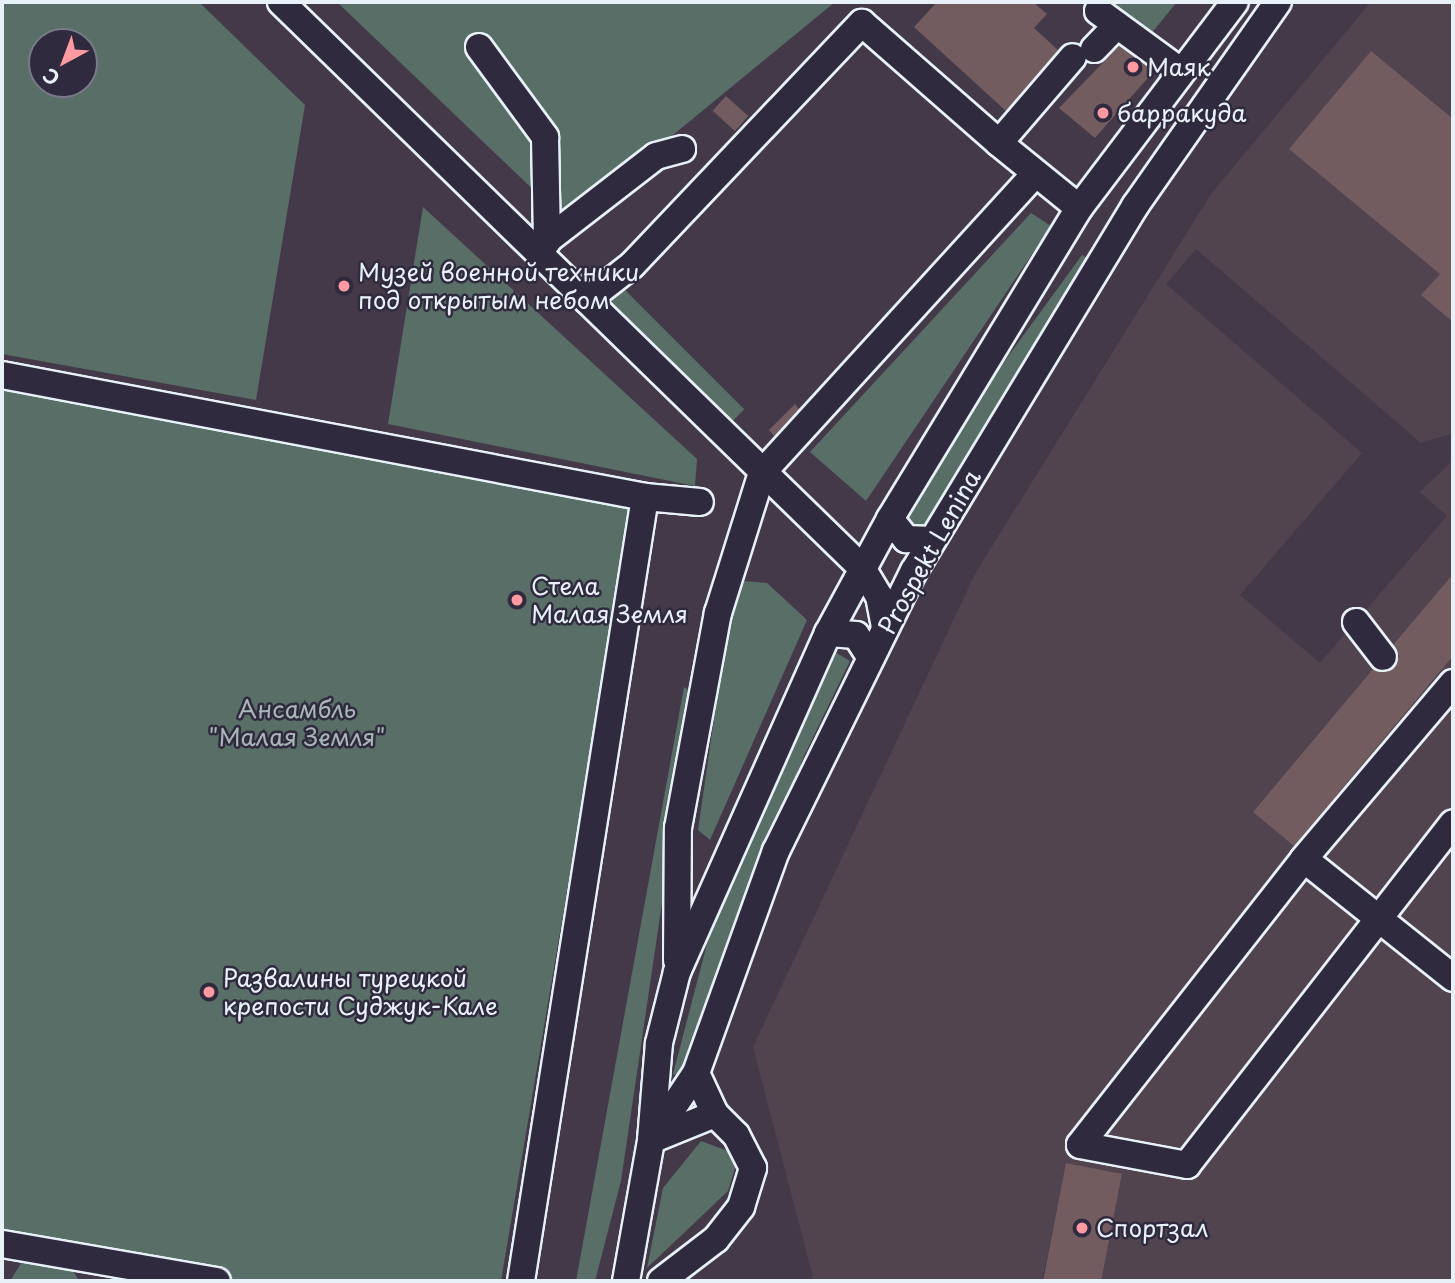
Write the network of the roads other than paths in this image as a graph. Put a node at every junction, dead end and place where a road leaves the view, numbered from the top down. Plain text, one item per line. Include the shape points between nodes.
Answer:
1 (281, 2) edge
2 (1235, 2) edge
3 (1278, 2) edge
4 (479, 47) dead end
5 (1179, 70) junction
6 (999, 143) junction
7 (682, 149) dead end
8 (1035, 174) junction
9 (1079, 208) junction
10 (541, 246) junction
11 (587, 300) junction
12 (2, 375) edge
13 (762, 473) junction
14 (645, 497) junction
15 (700, 502) dead end
16 (890, 519) junction
17 (932, 540) junction
18 (862, 568) junction
19 (914, 571) junction
20 (1356, 622) dead end
21 (885, 627) junction
22 (828, 633) junction
23 (1383, 657) dead end
24 (872, 658) junction
25 (1440, 690) edge
26 (1453, 823) edge
27 (1304, 859) junction
28 (1377, 918) junction
29 (677, 972) junction
30 (1453, 978) edge
31 (696, 1073) junction
32 (715, 1114) junction
33 (651, 1140) junction
34 (2, 1244) edge
35 (217, 1281) edge
36 (521, 1281) edge
37 (626, 1281) edge
38 (662, 1281) edge

1 - 10 street
2 - 5 street, Prospekt Lenina
3 - 17 street, Prospekt Lenina via 1135,205
4 - 10 street via 545,137
5 - 6 street via 1108,18 1083,53
5 - 9 street, Prospekt Lenina
6 - 8 street
6 - 11 street via 862,23 632,265
7 - 10 street via 656,156
8 - 9 street
8 - 13 street
9 - 16 street, Prospekt Lenina
10 - 11 street
11 - 13 street
12 - 14 street
13 - 18 street
13 - 29 street, Prospekt Lenina via 718,613 678,828
14 - 15 street
14 - 36 street
16 - 17 street via 906,539
16 - 18 street, Prospekt Lenina
17 - 19 street, Prospekt Lenina
18 - 19 street via 887,580
18 - 21 street via 879,596
18 - 22 street, Prospekt Lenina
19 - 21 street, Prospekt Lenina
20 - 23 street
21 - 24 street, Prospekt Lenina
22 - 24 street via 856,635
22 - 29 street, Prospekt Lenina
24 - 31 street, Prospekt Lenina via 776,851
25 - 27 street
26 - 28 street
27 - 28 street
27 - 28 street via 1080,1145 1187,1165
28 - 30 street
29 - 33 street, Prospekt Lenina via 659,1043
31 - 32 street
31 - 33 street, Prospekt Lenina
32 - 33 street
32 - 38 street via 736,1135 753,1168 741,1207 716,1239
33 - 37 street, Prospekt Lenina
34 - 35 street

